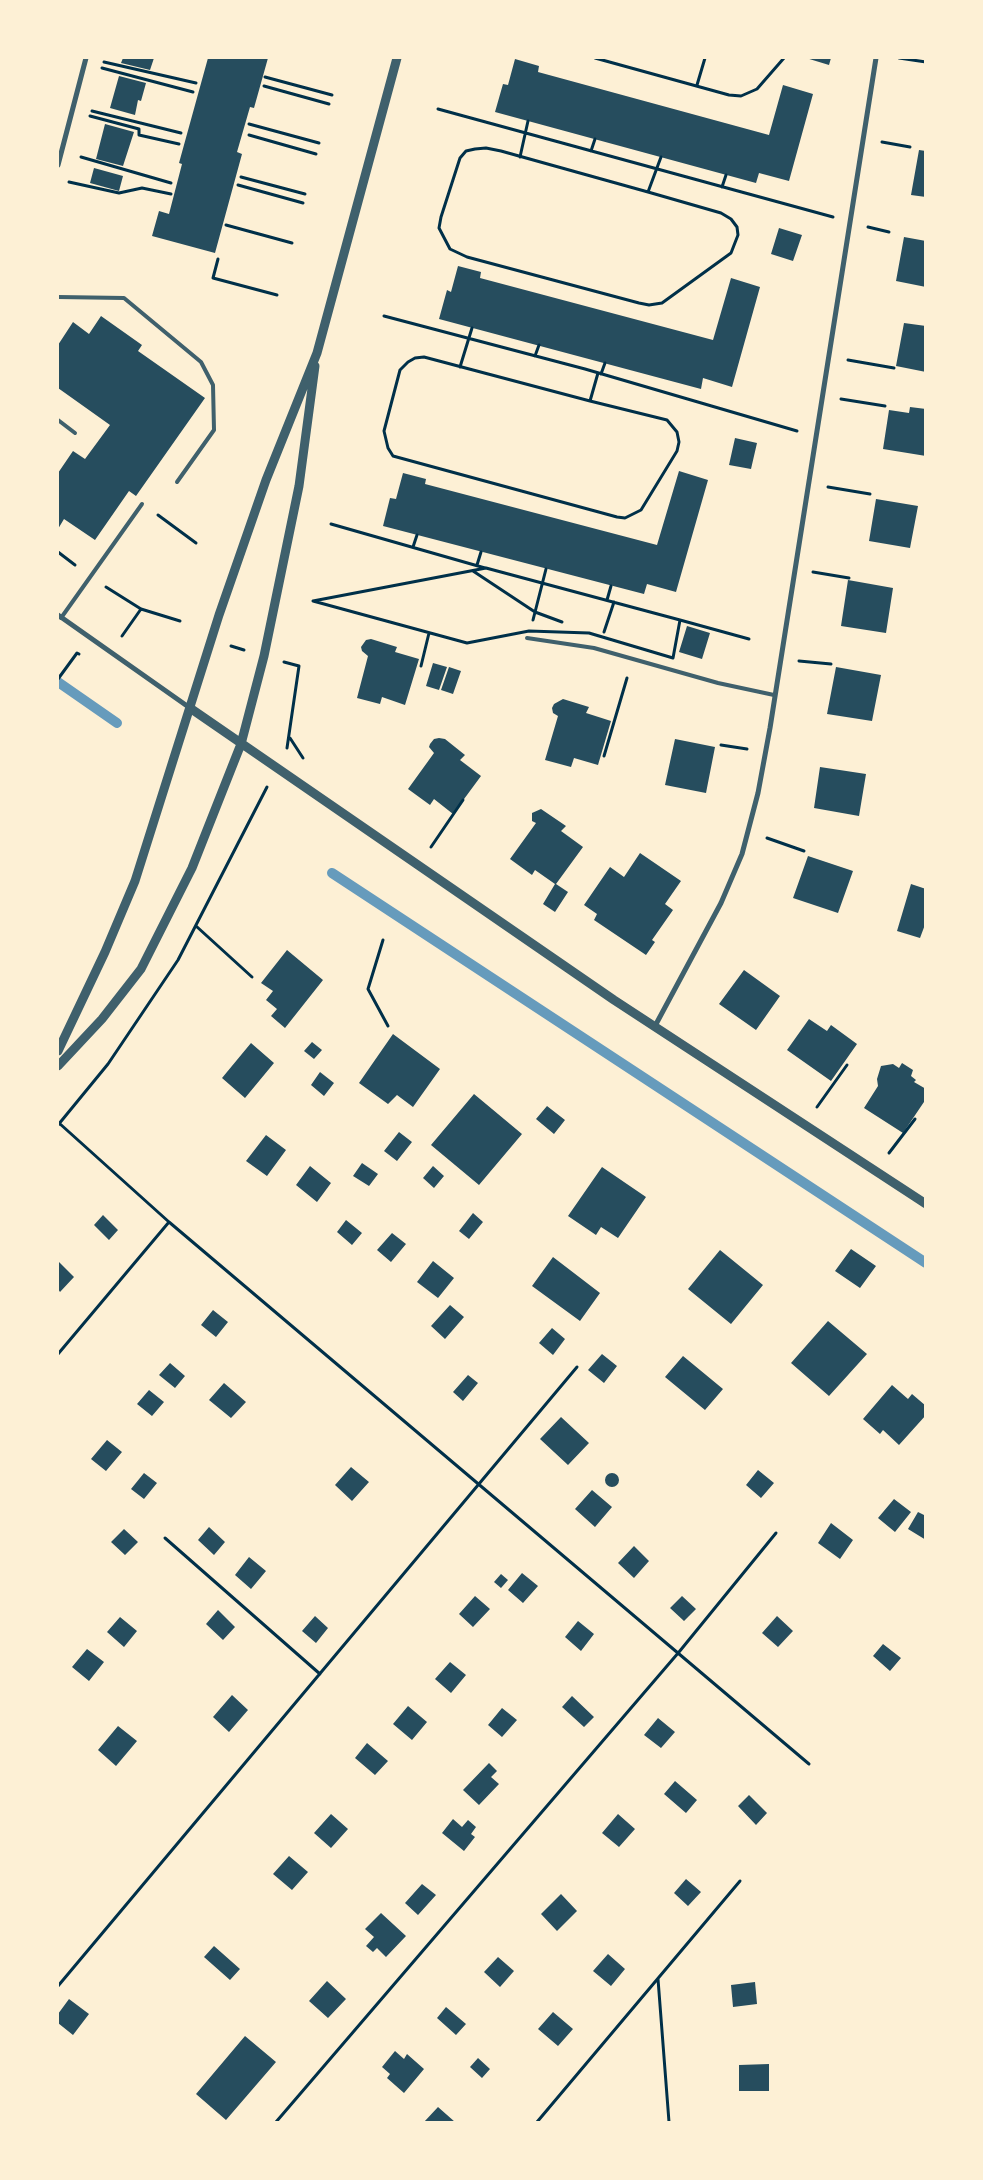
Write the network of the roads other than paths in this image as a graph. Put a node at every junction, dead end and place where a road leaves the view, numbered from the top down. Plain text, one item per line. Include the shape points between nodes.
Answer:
1 (397, 58) edge
2 (876, 58) edge
3 (85, 60) edge
4 (58, 165) edge
5 (58, 297) edge
6 (317, 353) junction
7 (58, 420) edge
8 (75, 433) dead end
9 (177, 482) dead end
10 (142, 504) road end
11 (59, 617) edge
12 (527, 638) road end
13 (774, 695) junction
14 (190, 708) junction
15 (241, 744) junction
16 (655, 1026) junction
17 (58, 1051) edge
18 (58, 1066) edge
19 (926, 1204) edge

1 - 6 street
2 - 13 street
3 - 4 street
5 - 9 lane via 124,298 201,362 212,385 214,430
6 - 14 street via 266,480 210,640
6 - 15 street via 297,495 264,656
7 - 8 lane
10 - 11 lane
11 - 14 street
12 - 13 lane via 594,648 718,683
13 - 16 street via 758,793 742,854 722,903
14 - 15 street
14 - 17 street via 134,881 105,952
15 - 16 street
15 - 18 street via 192,868 141,969 102,1019
16 - 19 street

